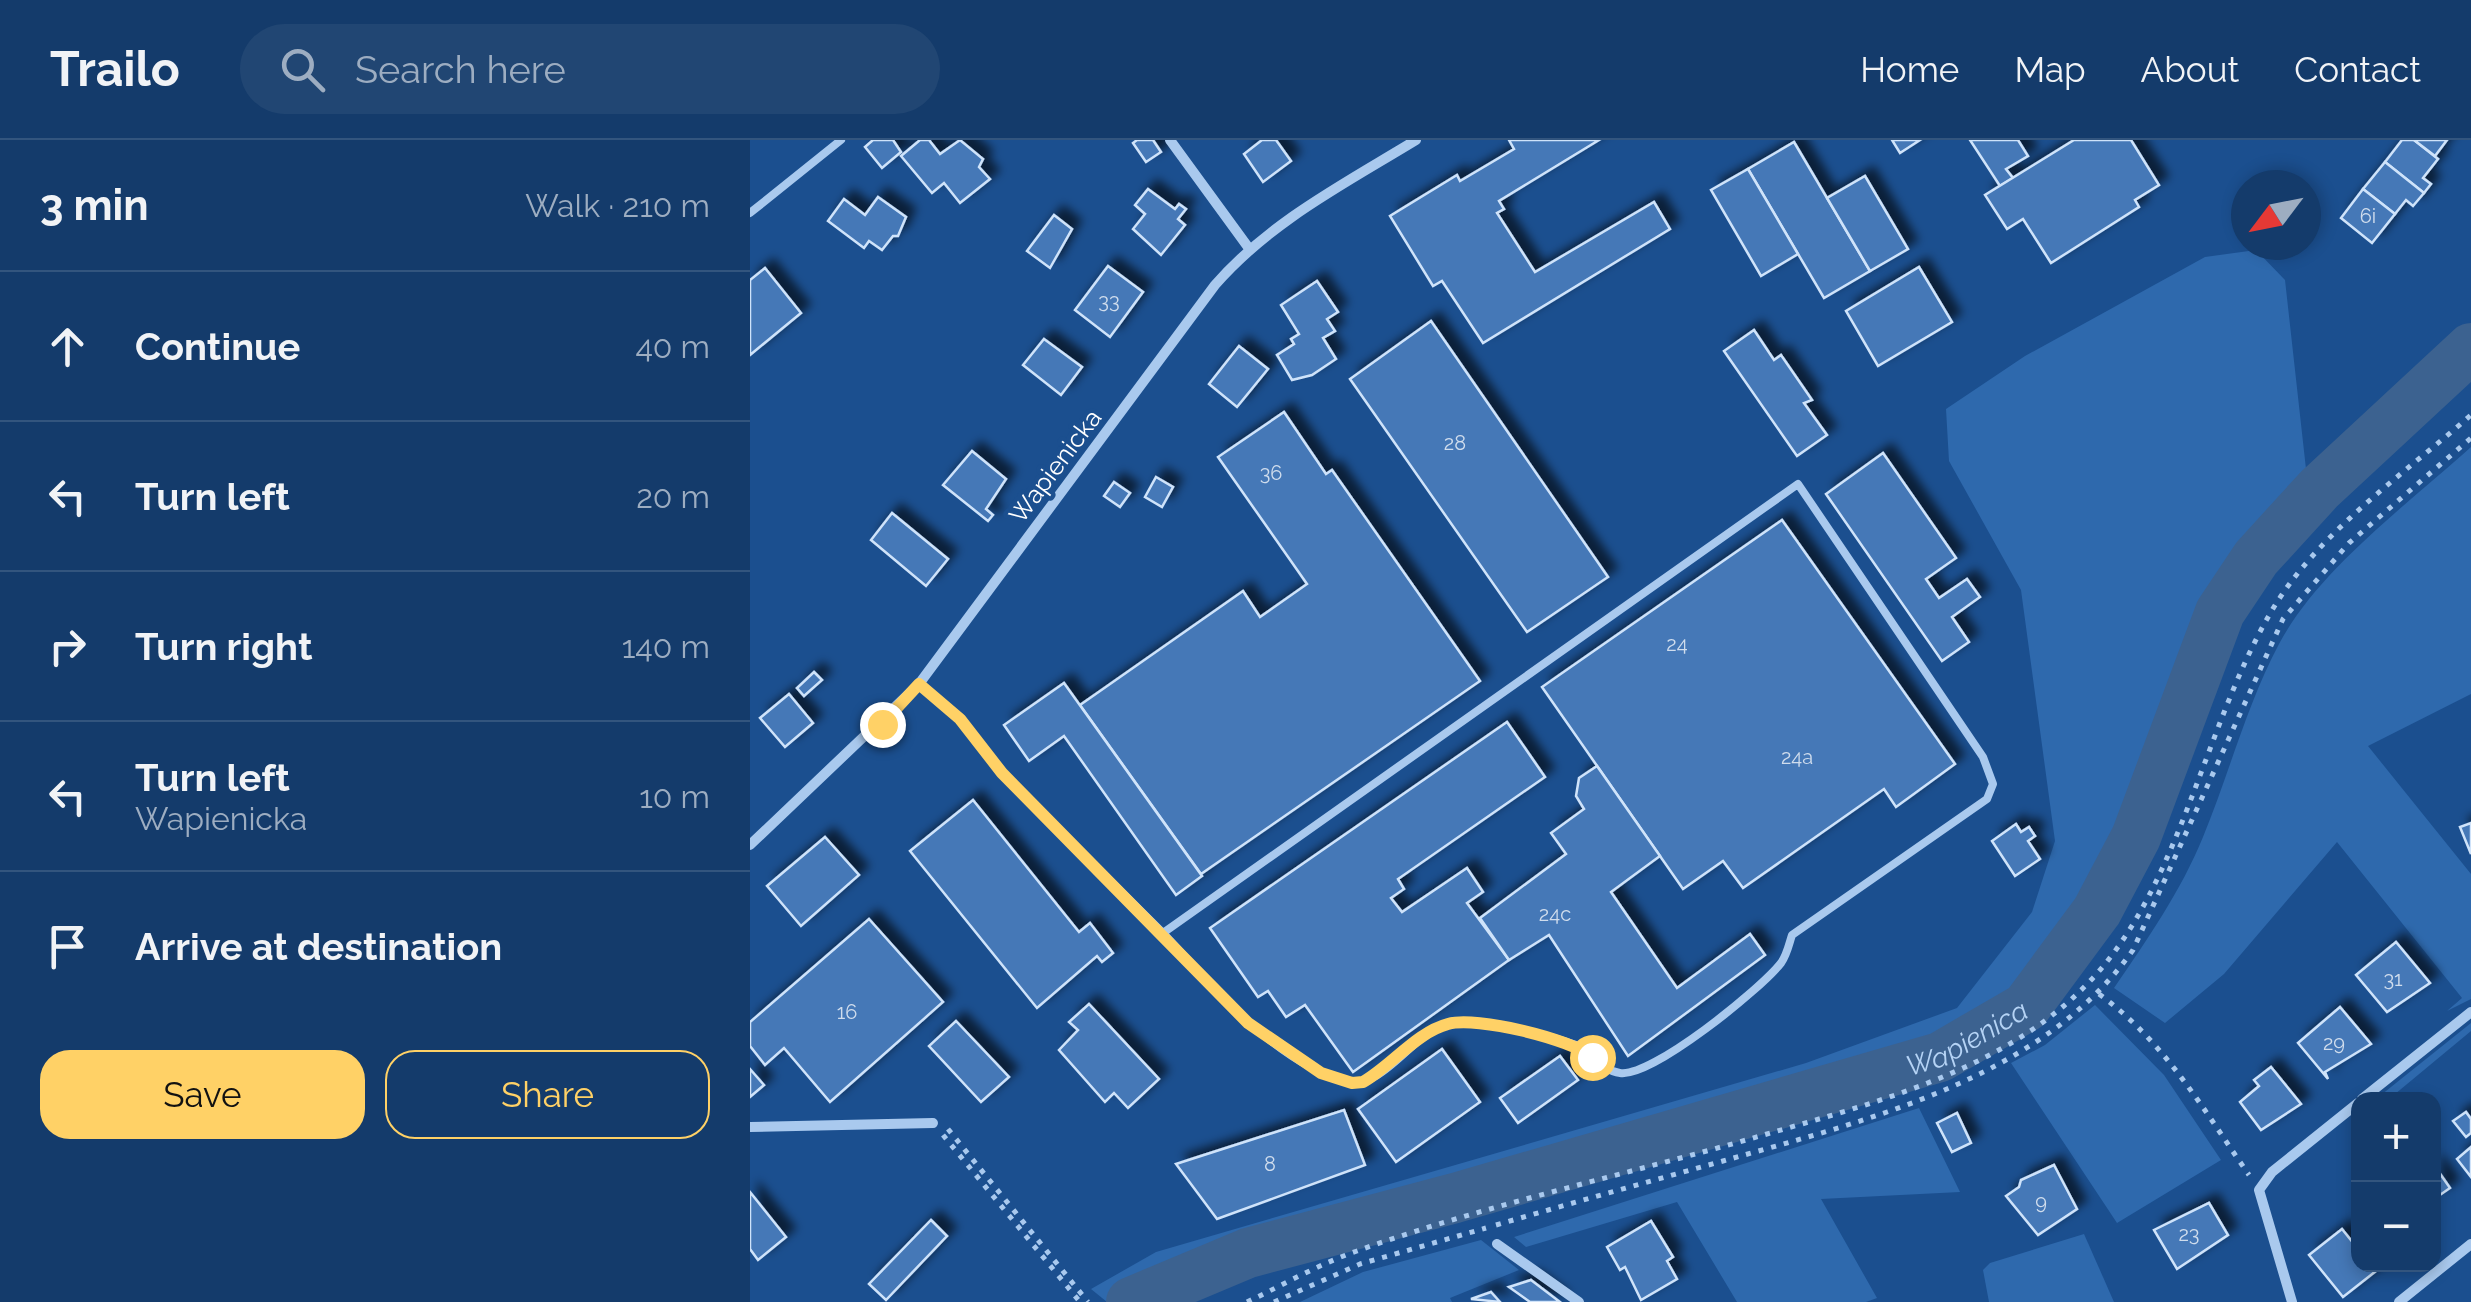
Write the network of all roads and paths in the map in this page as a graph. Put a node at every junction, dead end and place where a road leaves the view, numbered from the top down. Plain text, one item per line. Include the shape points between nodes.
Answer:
1 (841, 140) edge
2 (1170, 140) edge
3 (1416, 140) edge
4 (750, 214) edge
5 (1248, 247) junction
6 (2471, 415) edge
7 (2471, 438) edge
8 (919, 684) junction
9 (750, 845) edge
10 (1164, 933) junction
11 (2099, 994) junction
12 (2471, 1012) edge
13 (2371, 1092) edge
14 (2351, 1108) edge
15 (933, 1123) joint
16 (750, 1128) edge
17 (2259, 1190) junction
18 (1497, 1244) dead end
19 (2471, 1244) edge
20 (1084, 1301) edge
21 (1248, 1302) edge
22 (1274, 1302) edge
23 (1579, 1302) edge
24 (2292, 1302) edge
25 (2399, 1302) edge

1 - 4 lane
2 - 5 street
3 - 5 street, Wapienicka
5 - 8 street, Wapienicka
6 - 21 path via 2297,575 2256,642 2134,922 2089,983 2019,1040 1944,1076 1819,1119 1355,1252
7 - 11 path via 2349,543 2282,620 2165,888 2134,950
8 - 9 street, Wapienicka
8 - 10 lane
10 - 10 lane via 1798,484 1983,757 1992,784 1987,800 1792,935 1783,961 1743,1000 1635,1072 1607,1070 1579,1046 1449,1023 1363,1082 1339,1080 1248,1023
11 - 17 path via 2176,1068
11 - 22 path via 1998,1064 1878,1114 1360,1264
12 - 13 street
14 - 17 street
15 - 16 street
15 - 20 path
17 - 24 street
18 - 23 street
19 - 25 street

